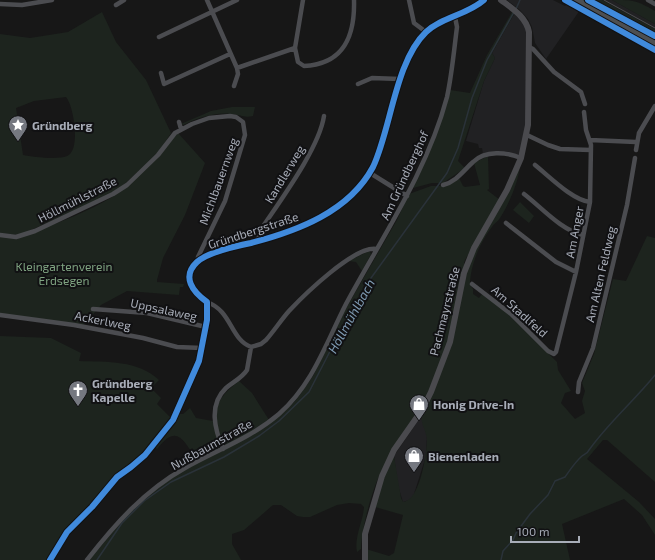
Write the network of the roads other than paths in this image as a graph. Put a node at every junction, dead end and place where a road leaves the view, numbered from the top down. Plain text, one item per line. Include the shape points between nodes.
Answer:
1 (52, 0) edge
2 (124, 0) edge
3 (207, 0) edge
4 (237, 0) edge
5 (302, 0) edge
6 (354, 0) edge
7 (408, 0) edge
8 (484, 0) edge
9 (501, 0) edge
10 (576, 0) edge
11 (588, 0) edge
12 (648, 0) edge
13 (0, 4) edge
14 (655, 4) edge
15 (116, 5) dead end
16 (212, 12) junction
17 (455, 17) junction
18 (426, 32) junction
19 (655, 36) edge
20 (159, 37) dead end
21 (655, 44) edge
22 (529, 47) junction
23 (294, 48) junction
24 (230, 54) junction
25 (237, 68) junction
26 (161, 73) dead end
27 (400, 79) junction
28 (358, 84) dead end
29 (234, 86) dead end
30 (585, 104) dead end
31 (655, 106) edge
32 (584, 112) dead end
33 (324, 116) dead end
34 (179, 122) dead end
35 (181, 129) junction
36 (527, 135) junction
37 (590, 140) junction
38 (636, 142) junction
39 (591, 150) junction
40 (636, 150) dead end
41 (521, 158) junction
42 (635, 158) dead end
43 (535, 165) dead end
44 (370, 173) junction
45 (442, 185) dead end
46 (524, 194) dead end
47 (407, 196) junction
48 (590, 202) junction
49 (506, 223) dead end
50 (0, 235) edge
51 (583, 236) junction
52 (258, 241) junction
53 (376, 249) junction
54 (198, 261) junction
55 (576, 272) junction
56 (472, 284) dead end
57 (207, 302) junction
58 (93, 309) dead end
59 (0, 315) edge
60 (206, 327) junction
61 (251, 347) junction
62 (202, 348) junction
63 (554, 354) joint
64 (578, 392) dead end
65 (224, 449) junction
66 (50, 560) edge
67 (87, 560) edge
68 (365, 560) edge

1 - 13 street via 22,6
2 - 15 street
3 - 16 street
4 - 16 street
5 - 23 street
6 - 23 street via 352,27 340,54 302,66 296,59
7 - 18 street via 414,23
8 - 17 street, Gründbergstraße
9 - 22 street, Pachmayrstraße via 523,18 528,28
10 - 21 main road
11 - 19 main road
12 - 14 street
16 - 20 street
16 - 24 street
17 - 18 street, Gründbergstraße
17 - 47 street, Am Gründberghof via 455,46 446,98 423,162
18 - 27 street, Gründbergstraße
22 - 30 street via 533,48 554,72 582,92
22 - 36 street, Pachmayrstraße
23 - 25 street
24 - 25 street
24 - 26 street via 164,84
25 - 29 street
27 - 28 street via 372,78
27 - 44 street, Gründbergstraße
31 - 38 street via 642,126
32 - 37 street, Am Anger
33 - 52 street, Kandlerweg via 316,139 293,182 260,231
34 - 35 street
35 - 50 street, Höllmühlstraße via 171,137 158,155 118,192 35,231 16,237
35 - 54 street, Michlbauernweg via 206,119 231,116 242,121 246,131 223,205
36 - 39 street via 560,149
36 - 41 street, Pachmayrstraße
37 - 38 street
37 - 39 street, Am Anger
38 - 40 street
39 - 48 street, Am Anger
41 - 45 street via 505,153 481,156 461,174
41 - 68 street, Pachmayrstraße via 508,190 474,248 464,272 450,342 431,392 422,410 394,450 382,476 365,534
42 - 64 street, Am Alten Feldweg via 627,205 593,348 579,382
43 - 48 street via 570,192
44 - 47 street
44 - 52 street, Gründbergstraße via 329,213
46 - 51 street via 552,218
47 - 53 street, Am Gründberghof
48 - 51 street, Am Anger
49 - 55 street via 556,262
51 - 55 street, Am Anger
52 - 54 street, Gründbergstraße
53 - 61 street via 363,252 338,267 298,302 266,340
53 - 65 street, Nußbaumstraße via 302,390 253,434
54 - 57 street, Gründbergstraße via 190,271 189,282
55 - 63 street, Am Anger via 558,349
56 - 63 street, Am Stadlfeld via 500,304
57 - 60 street
57 - 61 street via 219,308 239,338
58 - 60 street, Uppsalaweg via 142,312
59 - 62 street, Ackerlweg via 74,325 177,347
60 - 62 street
61 - 65 street via 247,370 223,391 215,408 215,425
62 - 66 street via 198,365 181,405 167,428 145,455 117,476 67,532
65 - 67 street, Nußbaumstraße via 184,468 141,499 117,522

